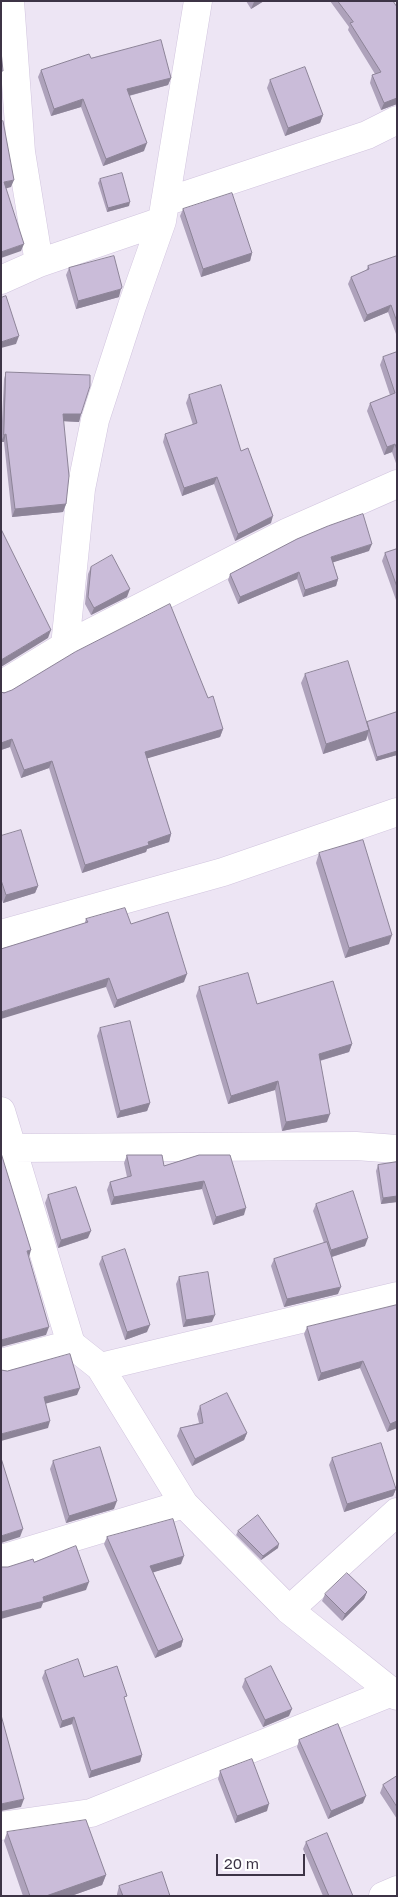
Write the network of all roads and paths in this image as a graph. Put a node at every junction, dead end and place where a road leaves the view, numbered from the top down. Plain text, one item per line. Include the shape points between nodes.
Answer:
1 (10, 1) edge
2 (198, 1) edge
3 (397, 120) edge
4 (164, 212) junction
5 (39, 263) junction
6 (1, 280) edge
7 (397, 484) edge
8 (65, 646) junction
9 (1, 685) edge
10 (397, 812) edge
11 (1, 934) edge
12 (1, 1111) edge
13 (12, 1148) junction
14 (397, 1149) edge
15 (397, 1296) edge
16 (71, 1344) junction
17 (1, 1363) edge
18 (100, 1368) junction
19 (184, 1504) junction
20 (397, 1512) edge
21 (1, 1560) edge
22 (289, 1610) junction
23 (394, 1694) edge
24 (1, 1826) edge
25 (397, 1890) edge
26 (383, 1896) edge

1 - 5 street via 21,152
2 - 4 street
3 - 4 street via 367,135
4 - 5 street
4 - 8 street via 95,420 81,489
5 - 6 street
7 - 8 street via 288,532
8 - 9 street
10 - 11 street via 223,872
12 - 13 street
13 - 14 street via 356,1146
13 - 16 street
15 - 18 street
16 - 17 street
16 - 18 street
18 - 19 street
19 - 21 street
19 - 22 street
20 - 22 street
22 - 23 street
23 - 24 street via 90,1813
25 - 26 street

